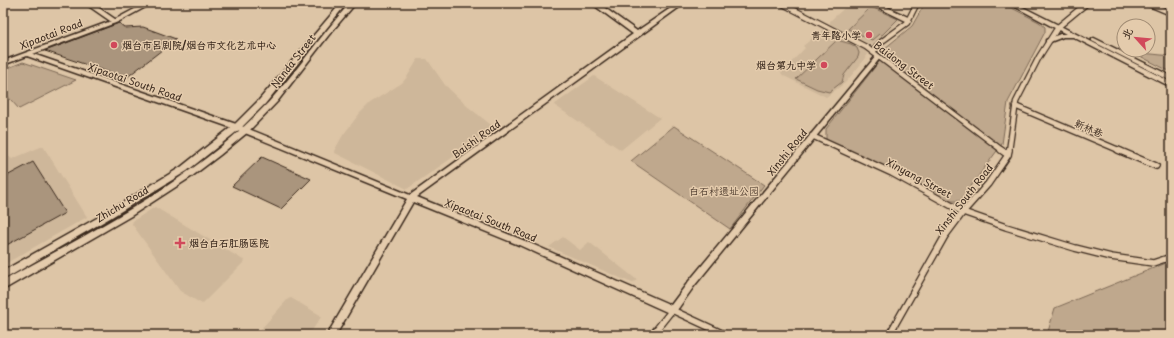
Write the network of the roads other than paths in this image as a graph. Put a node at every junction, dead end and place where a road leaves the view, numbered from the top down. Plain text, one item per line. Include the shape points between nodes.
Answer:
1 (88, 3) edge
2 (150, 3) edge
3 (332, 3) edge
4 (353, 3) edge
5 (594, 3) edge
6 (682, 3) edge
7 (781, 3) edge
8 (874, 3) edge
9 (917, 3) edge
10 (1011, 3) edge
11 (1018, 3) edge
12 (1087, 3) edge
13 (1147, 3) edge
14 (342, 5) edge
15 (1171, 13) edge
16 (908, 20) junction
17 (114, 22) junction
18 (1060, 25) junction
19 (637, 34) junction
20 (1082, 39) junction
21 (1048, 41) junction
22 (27, 54) junction
23 (875, 55) junction
24 (3, 63) edge
25 (1171, 79) edge
26 (1171, 85) edge
27 (1015, 106) junction
28 (237, 127) junction
29 (246, 130) junction
30 (812, 136) junction
31 (1008, 155) junction
32 (1156, 166) dead end
33 (411, 198) junction
34 (963, 212) junction
35 (1171, 257) edge
36 (3, 276) edge
37 (3, 286) edge
38 (672, 310) junction
39 (331, 335) edge
40 (652, 335) edge
41 (726, 335) edge
42 (889, 335) edge

1 - 17 street
2 - 17 street, Xipaotai Road
3 - 14 street
4 - 29 main road, Nanda Street via 271,105
5 - 19 street
6 - 19 street, Baishi Road
7 - 23 street, Baidong Street via 866,47
8 - 16 street
9 - 16 street, Xinshi Road
10 - 18 street
11 - 18 street
12 - 18 street, Xinshi South Road
13 - 15 street
14 - 28 main road, Nanda Street via 262,102
16 - 23 street, Xinshi Road via 881,42
17 - 22 street, Xipaotai Road
18 - 20 street
18 - 21 street, Xinshi South Road
18 - 25 street
19 - 33 street, Baishi Road
20 - 21 street via 1062,35
20 - 26 street
21 - 27 street, Xinshi South Road
22 - 24 street, Xipaotai Road
22 - 28 street, Xipaotai South Road
23 - 30 street, Xinshi Road
23 - 31 street, Baidong Street
27 - 31 street, Xinshi South Road
27 - 32 street, 新林巷
28 - 29 street, Xipaotai South Road
28 - 36 main road, Zhichu Road via 184,169
29 - 33 street, Xipaotai South Road
29 - 37 main road, Zhichu Road via 191,174
30 - 34 street, Xinyang Street via 892,173
30 - 38 street, Xinshi Road
31 - 34 street, Xinshi South Road via 988,184
33 - 38 street, Xipaotai South Road via 522,243
33 - 39 street, Baishi Road
34 - 35 street, Xinyang Street via 1074,248 1111,257 1153,263
34 - 42 street, Xinshi South Road via 945,236
38 - 40 street, Xinshi Road
38 - 41 street, Xipaotai South Road

